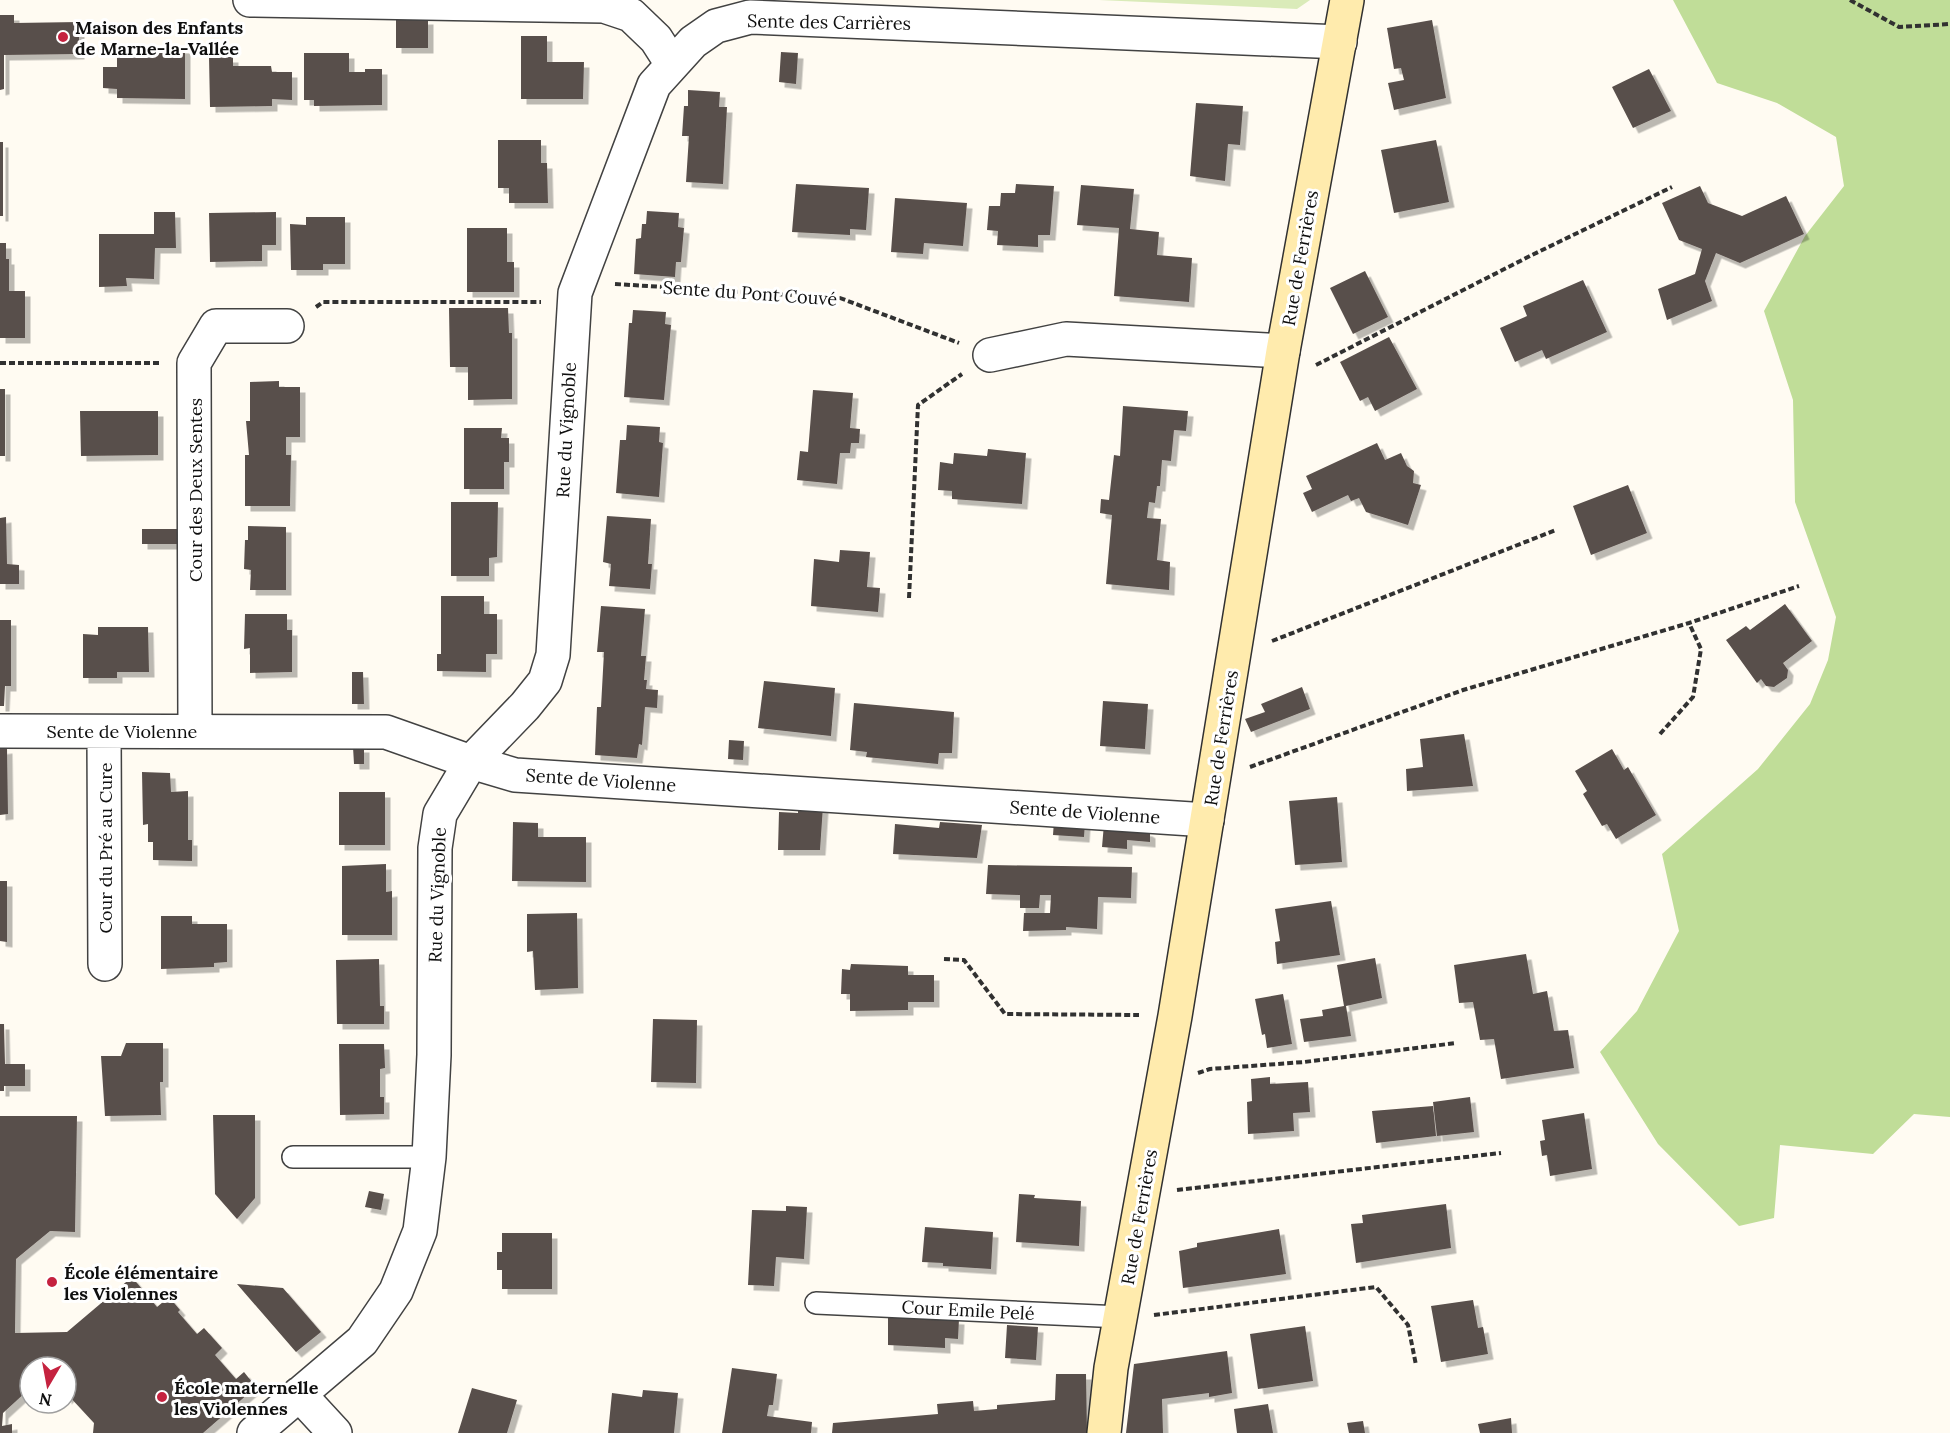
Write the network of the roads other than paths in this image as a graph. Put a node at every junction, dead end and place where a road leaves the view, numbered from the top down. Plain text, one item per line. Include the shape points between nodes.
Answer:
1 (250, 0) edge
2 (339, 0) edge
3 (1347, 0) edge
4 (1340, 42) junction
5 (672, 64) junction
6 (288, 326) road end
7 (1283, 351) junction
8 (990, 355) road end
9 (0, 731) edge
10 (195, 731) junction
11 (104, 732) junction
12 (471, 762) junction
13 (1207, 820) junction
14 (105, 964) dead end
15 (293, 1157) dead end
16 (429, 1157) junction
17 (816, 1303) dead end
18 (1120, 1317) junction
19 (299, 1394) junction
20 (254, 1433) edge
21 (335, 1433) edge
22 (1104, 1433) edge

1 - 2 street
2 - 5 street via 604,6 631,15 656,39
3 - 4 street, Rue de Ferrières
4 - 5 street, Sente des Carrières via 750,17 716,26
4 - 7 street, Rue de Ferrières
5 - 12 street, Rue du Vignoble via 654,85 574,293 553,655 546,681
6 - 10 street, Cour des Deux Sentes via 216,327 195,363
7 - 8 street via 1066,339
7 - 13 street, Rue de Ferrières
9 - 11 street, Sente de Violenne
10 - 11 street, Sente de Violenne
10 - 12 street, Sente de Violenne via 386,732
11 - 14 street, Cour du Pré au Cure
12 - 13 street, Sente de Violenne via 515,775
12 - 16 street, Rue du Vignoble via 440,814 435,848 434,1055
13 - 18 street, Rue de Ferrières
15 - 16 lane
16 - 19 street, Rue du Vignoble via 420,1231 396,1291 362,1341
17 - 18 lane, Cour Emile Pelé
18 - 22 street, Rue de Ferrières
19 - 20 street, Rue du Vignoble
19 - 21 street

